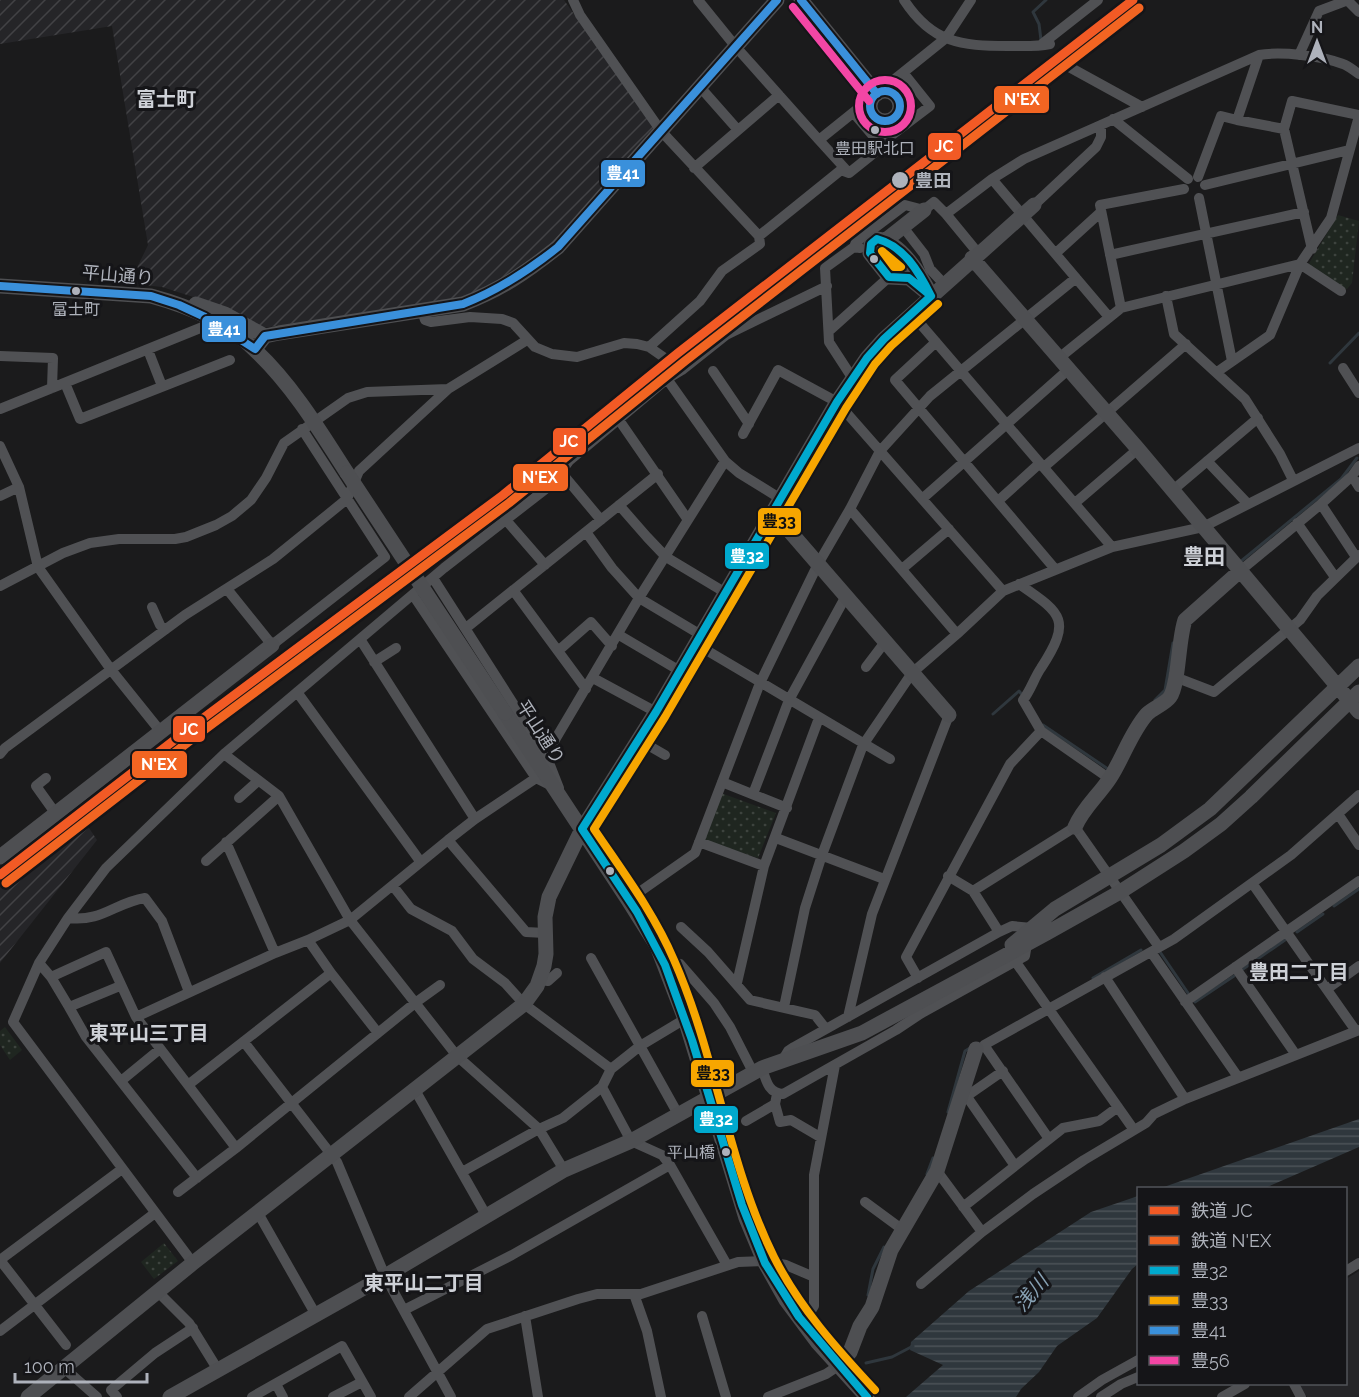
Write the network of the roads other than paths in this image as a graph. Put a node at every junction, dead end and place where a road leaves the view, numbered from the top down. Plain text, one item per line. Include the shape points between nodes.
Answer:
1 (573, 0) edge
2 (698, 0) edge
3 (777, 0) edge
4 (801, 0) edge
5 (904, 0) edge
6 (971, 0) edge
7 (1098, 0) edge
8 (1347, 0) edge
9 (1359, 12) edge
10 (946, 38) junction
11 (736, 47) junction
12 (1299, 55) junction
13 (1259, 56) junction
14 (1071, 68) dead end
15 (1359, 74) edge
16 (897, 78) junction
17 (700, 87) junction
18 (877, 94) junction
19 (779, 95) junction
20 (1142, 107) junction
21 (857, 111) junction
22 (1359, 115) edge
23 (1113, 119) junction
24 (1237, 120) junction
25 (1101, 125) junction
26 (1284, 129) junction
27 (738, 130) junction
28 (661, 131) junction
29 (819, 140) junction
30 (882, 146) junction
31 (1349, 150) junction
32 (1292, 164) junction
33 (694, 168) junction
34 (849, 173) junction
35 (992, 179) junction
36 (1197, 180) junction
37 (1184, 189) junction
38 (1198, 198) junction
39 (924, 210) junction
40 (1028, 210) junction
41 (1101, 212) junction
42 (1304, 212) junction
43 (946, 214) junction
44 (903, 226) junction
45 (1206, 234) junction
46 (760, 240) junction
47 (886, 240) junction
48 (862, 248) junction
49 (1312, 249) junction
50 (1056, 253) junction
51 (1110, 255) junction
52 (975, 256) junction
53 (908, 260) junction
54 (1300, 264) junction
55 (889, 277) junction
56 (1076, 278) junction
57 (944, 284) junction
58 (1216, 285) junction
59 (0, 286) edge
60 (827, 286) junction
61 (1341, 291) dead end
62 (931, 296) junction
63 (1166, 296) junction
64 (175, 302) junction
65 (1120, 308) junction
66 (422, 311) junction
67 (911, 313) junction
68 (1109, 317) junction
69 (1025, 318) junction
70 (215, 322) junction
71 (829, 331) junction
72 (265, 336) junction
73 (527, 340) junction
74 (936, 342) junction
75 (1186, 344) junction
76 (650, 347) junction
77 (255, 349) junction
78 (148, 350) junction
79 (0, 356) edge
80 (230, 360) dead end
81 (1233, 361) junction
82 (1064, 363) junction
83 (1343, 368) dead end
84 (682, 370) junction
85 (713, 371) dead end
86 (962, 371) junction
87 (1217, 372) junction
88 (667, 379) junction
89 (853, 380) junction
90 (65, 383) junction
91 (162, 386) junction
92 (52, 388) junction
93 (448, 389) junction
94 (1359, 393) edge
95 (837, 402) junction
96 (919, 408) junction
97 (0, 409) edge
98 (1106, 413) junction
99 (1258, 418) junction
100 (619, 420) junction
101 (749, 424) junction
102 (1007, 424) junction
103 (307, 425) junction
104 (743, 434) dead end
105 (0, 446) edge
106 (1359, 448) edge
107 (1138, 449) junction
108 (880, 451) junction
109 (725, 461) junction
110 (1207, 461) junction
111 (964, 462) junction
112 (1042, 465) junction
113 (1359, 466) edge
114 (561, 471) junction
115 (658, 474) junction
116 (1352, 476) junction
117 (1293, 480) junction
118 (19, 487) junction
119 (1359, 487) edge
120 (1173, 490) junction
121 (0, 496) edge
122 (347, 499) junction
123 (922, 499) junction
124 (998, 501) junction
125 (1074, 503) junction
126 (1248, 503) junction
127 (1321, 504) junction
128 (620, 505) junction
129 (777, 505) junction
130 (850, 509) junction
131 (505, 519) junction
132 (601, 520) junction
133 (688, 520) junction
134 (1297, 523) junction
135 (1203, 527) junction
136 (949, 529) junction
137 (586, 532) junction
138 (301, 536) junction
139 (308, 546) dead end
140 (1112, 547) junction
141 (666, 556) junction
142 (1358, 556) edge
143 (818, 564) junction
144 (545, 565) junction
145 (38, 567) junction
146 (902, 569) junction
147 (1055, 569) junction
148 (1239, 570) junction
149 (1335, 577) junction
150 (433, 578) junction
151 (1019, 584) junction
152 (0, 586) edge
153 (227, 589) junction
154 (513, 590) junction
155 (1003, 591) junction
156 (726, 593) junction
157 (413, 595) junction
158 (846, 596) junction
159 (639, 598) junction
160 (152, 607) dead end
161 (466, 628) junction
162 (165, 630) junction
163 (1289, 630) junction
164 (957, 634) junction
165 (619, 635) junction
166 (360, 639) junction
167 (699, 640) junction
168 (885, 642) junction
169 (272, 645) junction
170 (612, 646) junction
171 (396, 648) dead end
172 (558, 651) junction
173 (374, 662) junction
174 (1359, 666) edge
175 (866, 667) dead end
176 (112, 670) junction
177 (680, 671) junction
178 (912, 673) junction
179 (1175, 677) junction
180 (593, 678) junction
181 (498, 682) junction
182 (760, 682) junction
183 (1338, 687) junction
184 (586, 689) junction
185 (297, 692) junction
186 (481, 693) junction
187 (789, 700) junction
188 (1356, 701) edge
189 (656, 712) junction
190 (949, 716) joint
191 (819, 718) junction
192 (1041, 731) junction
193 (161, 732) junction
194 (639, 740) junction
195 (863, 745) junction
196 (0, 754) edge
197 (224, 754) junction
198 (546, 755) junction
199 (665, 755) dead end
200 (890, 759) dead end
201 (46, 778) dead end
202 (536, 778) junction
203 (1110, 779) junction
204 (258, 781) junction
205 (722, 782) junction
206 (555, 789) junction
207 (753, 794) junction
208 (1359, 795) edge
209 (279, 796) junction
210 (239, 798) dead end
211 (565, 804) junction
212 (787, 808) junction
213 (57, 814) junction
214 (1338, 814) junction
215 (475, 819) junction
216 (1075, 827) junction
217 (582, 829) junction
218 (776, 838) junction
219 (448, 840) junction
220 (699, 842) junction
221 (226, 843) junction
222 (1359, 845) edge
223 (822, 855) junction
224 (0, 857) edge
225 (206, 861) dead end
226 (420, 861) junction
227 (764, 866) junction
228 (948, 876) junction
229 (1110, 877) junction
230 (884, 879) junction
231 (1359, 881) edge
232 (1252, 883) junction
233 (393, 886) junction
234 (973, 891) junction
235 (1120, 891) junction
236 (628, 900) junction
237 (68, 918) junction
238 (350, 920) junction
239 (681, 927) dead end
240 (1032, 928) junction
241 (999, 932) junction
242 (1286, 932) junction
243 (545, 933) junction
244 (308, 940) junction
245 (1028, 944) junction
246 (1155, 949) junction
247 (275, 953) junction
248 (591, 958) dead end
249 (1015, 961) junction
250 (39, 963) junction
251 (665, 965) junction
252 (1359, 966) edge
253 (985, 967) junction
254 (1235, 967) junction
255 (331, 973) junction
256 (557, 973) dead end
257 (51, 977) junction
258 (1105, 977) junction
259 (918, 978) junction
260 (540, 980) junction
261 (737, 983) junction
262 (440, 985) dead end
263 (120, 986) junction
264 (1327, 989) junction
265 (189, 992) junction
266 (1185, 1002) junction
267 (415, 1003) junction
268 (524, 1004) junction
269 (1048, 1005) junction
270 (69, 1007) junction
271 (784, 1007) junction
272 (136, 1017) junction
273 (848, 1017) junction
274 (685, 1019) junction
275 (826, 1029) junction
276 (1358, 1030) edge
277 (378, 1033) junction
278 (244, 1042) junction
279 (640, 1046) junction
280 (980, 1047) junction
281 (160, 1049) junction
282 (1296, 1054) junction
283 (458, 1056) junction
284 (782, 1060) junction
285 (835, 1065) junction
286 (611, 1069) junction
287 (758, 1070) junction
288 (1003, 1071) junction
289 (1238, 1077) junction
290 (121, 1081) junction
291 (188, 1085) junction
292 (602, 1087) junction
293 (415, 1090) junction
294 (965, 1094) junction
295 (708, 1097) junction
296 (776, 1099) junction
297 (1185, 1099) junction
298 (291, 1102) junction
299 (1118, 1107) junction
300 (678, 1114) junction
301 (746, 1121) dead end
302 (539, 1129) junction
303 (1134, 1130) junction
304 (820, 1137) junction
305 (1049, 1139) junction
306 (631, 1141) junction
307 (236, 1148) junction
308 (332, 1154) junction
309 (670, 1165) junction
310 (1015, 1166) junction
311 (122, 1169) junction
312 (564, 1170) junction
313 (462, 1172) junction
314 (937, 1172) junction
315 (197, 1178) junction
316 (178, 1192) dead end
317 (865, 1202) dead end
318 (963, 1207) junction
319 (155, 1213) junction
320 (258, 1213) junction
321 (486, 1215) junction
322 (899, 1227) junction
323 (982, 1232) junction
324 (0, 1260) edge
325 (764, 1261) junction
326 (193, 1263) junction
327 (727, 1265) junction
328 (385, 1276) junction
329 (814, 1277) junction
330 (921, 1284) dead end
331 (158, 1292) junction
332 (633, 1294) junction
333 (33, 1304) junction
334 (404, 1310) junction
335 (316, 1315) junction
336 (525, 1316) junction
337 (702, 1316) dead end
338 (803, 1324) junction
339 (193, 1328) junction
340 (0, 1331) edge
341 (66, 1345) dead end
342 (1137, 1361) edge
343 (64, 1368) junction
344 (219, 1370) junction
345 (842, 1370) junction
346 (437, 1372) junction
347 (1137, 1377) edge
348 (362, 1382) junction
349 (276, 1384) junction
350 (1242, 1385) edge
351 (28, 1397) edge
352 (97, 1397) edge
353 (117, 1397) edge
354 (170, 1397) edge
355 (252, 1397) edge
356 (283, 1397) edge
357 (333, 1397) edge
358 (371, 1397) edge
359 (409, 1397) edge
360 (451, 1397) edge
361 (538, 1397) edge
362 (661, 1397) edge
363 (726, 1397) edge
364 (768, 1397) edge
365 (867, 1397) edge
366 (1078, 1397) edge
367 (1101, 1397) edge
368 (1222, 1397) edge

1 - 28 street
2 - 11 street
3 - 11 street
4 - 18 street
5 - 10 street via 927,26
6 - 10 street
7 - 10 street via 1045,45 983,46
8 - 9 street
8 - 12 street via 1319,11
10 - 16 street
11 - 17 street
11 - 19 street
12 - 13 street
12 - 15 street via 1345,64
13 - 20 street
13 - 24 street
14 - 20 street
16 - 18 street
16 - 30 street via 906,76 930,106
17 - 27 street
17 - 28 street
18 - 21 street
19 - 27 street
19 - 29 street
20 - 23 street
21 - 29 street
21 - 30 street via 856,117
22 - 26 street via 1292,101
22 - 31 street
23 - 25 street
23 - 36 street
24 - 26 street
24 - 36 street via 1221,116
25 - 35 street via 1024,159
25 - 40 street via 1096,147
26 - 32 street
27 - 33 street
28 - 33 street
28 - 66 street via 558,247 522,275 463,304
29 - 34 street
30 - 34 street
31 - 32 street
31 - 49 street via 1331,218
32 - 36 street
32 - 42 street
33 - 46 street
34 - 46 street via 841,171
35 - 40 street
35 - 43 street
36 - 37 street via 1184,183
36 - 38 street via 1203,194
37 - 38 street via 1189,197
37 - 41 street via 1100,205
38 - 45 street
39 - 43 street via 934,202
39 - 44 street
39 - 48 street via 905,205 856,242
40 - 50 street
40 - 52 street
41 - 50 street
41 - 51 street
42 - 45 street
42 - 49 street
43 - 52 street
44 - 47 street
44 - 57 street
45 - 51 street
45 - 58 street
46 - 76 street via 722,271 700,301
47 - 48 street via 877,239
47 - 53 street
48 - 55 street
48 - 60 street via 825,268
49 - 54 street
50 - 56 street
51 - 65 street
52 - 57 street
52 - 69 street
53 - 55 street
53 - 62 street
54 - 58 street
54 - 61 street
54 - 81 street via 1270,334
55 - 62 street via 909,278
55 - 71 street
56 - 68 street
56 - 69 street
57 - 62 street
58 - 63 street
58 - 81 street
59 - 64 street, 平山通り via 130,294
60 - 71 street
60 - 84 street via 726,335
62 - 67 street
63 - 65 street
63 - 75 street via 1174,334
64 - 70 street, 平山通り
64 - 72 street via 199,304
65 - 68 street
66 - 72 street
66 - 73 street via 430,322 470,317 508,321
67 - 74 street
67 - 89 street via 878,346
68 - 82 street
69 - 82 street
69 - 86 street
70 - 77 street, 平山通り
70 - 78 street
71 - 89 street via 829,342
72 - 77 street
73 - 76 street via 552,354 577,357 624,343
73 - 93 street
74 - 86 street
74 - 96 street via 895,380
75 - 87 street
75 - 98 street
76 - 84 street
77 - 103 street, 平山通り via 278,374
78 - 90 street
78 - 91 street
79 - 92 street via 53,358
80 - 91 street
81 - 87 street
82 - 98 street
82 - 102 street
83 - 94 street
84 - 88 street
85 - 101 street
86 - 96 street
86 - 102 street
87 - 99 street
88 - 100 street
88 - 109 street
89 - 95 street
90 - 91 street via 80,419
90 - 92 street
92 - 97 street
93 - 103 street via 367,392 348,398
93 - 122 street via 359,471
95 - 101 street via 778,370
95 - 108 street
95 - 129 street
96 - 108 street
96 - 111 street
98 - 107 street
98 - 112 street
99 - 110 street
99 - 117 street
100 - 114 street
100 - 115 street
101 - 104 street
102 - 111 street
102 - 112 street
103 - 122 street
103 - 145 street via 284,443 267,478 250,500 216,525 175,539 90,543
103 - 206 street, 平山通り, bridge via 347,473
105 - 118 street
106 - 117 street
107 - 120 street
107 - 125 street
108 - 123 street
108 - 130 street
109 - 129 street
109 - 133 street
110 - 120 street
110 - 126 street
111 - 123 street
111 - 124 street
112 - 124 street
112 - 125 street
113 - 116 street
114 - 131 street via 552,484
114 - 132 street
115 - 128 street
115 - 133 street
116 - 119 street
116 - 127 street
117 - 126 street
118 - 121 street
118 - 145 street
120 - 135 street
122 - 138 street
122 - 169 street via 385,557
123 - 136 street
124 - 147 street
125 - 140 street
126 - 135 street
127 - 134 street
127 - 142 street
128 - 132 street
128 - 141 street
129 - 143 street
129 - 156 street
130 - 143 street
130 - 146 street
131 - 144 street
131 - 150 street
132 - 137 street
133 - 141 street
134 - 148 street
134 - 149 street
135 - 140 street
135 - 148 street
136 - 146 street
136 - 155 street
137 - 144 street
137 - 159 street
138 - 139 street
138 - 153 street
140 - 147 street
141 - 156 street
141 - 159 street
142 - 149 street
143 - 158 street
143 - 182 street
144 - 154 street
145 - 152 street
145 - 176 street
146 - 164 street
147 - 151 street
148 - 163 street
148 - 179 street via 1185,620
149 - 163 street
150 - 157 street
150 - 161 street
151 - 155 street
151 - 192 street via 1055,610 1059,624 1056,641 1023,700
153 - 162 street
153 - 169 street
154 - 161 street
154 - 172 street
155 - 164 street
156 - 167 street
157 - 166 street
157 - 186 street
158 - 168 street
158 - 187 street
159 - 165 street
159 - 167 street
160 - 162 street
161 - 181 street
162 - 176 street
163 - 179 street via 1214,692
163 - 183 street
164 - 178 street
165 - 170 street
165 - 177 street
166 - 173 street
166 - 185 street
167 - 177 street
167 - 182 street
168 - 175 street
168 - 178 street
169 - 193 street
170 - 172 street via 591,622
170 - 180 street
171 - 173 street
172 - 184 street
173 - 215 street
174 - 183 street
176 - 193 street
176 - 196 street
177 - 189 street
178 - 190 street
178 - 195 street
179 - 203 street via 1170,697 1148,713
180 - 184 street
180 - 189 street
181 - 186 street
181 - 198 street
182 - 187 street
182 - 205 street
183 - 188 street
183 - 229 street via 1210,809
184 - 198 street
185 - 197 street
185 - 226 street
186 - 202 street
187 - 191 street
187 - 207 street
188 - 235 street via 1221,824
189 - 194 street
190 - 230 street
191 - 195 street
191 - 212 street
192 - 203 street
192 - 228 street via 1010,764
193 - 213 street
194 - 199 street
194 - 217 street
195 - 200 street
195 - 223 street
197 - 204 street
197 - 237 street via 106,868
198 - 211 street
201 - 213 street via 36,786
202 - 206 street
202 - 215 street
203 - 216 street via 1083,803
204 - 209 street
204 - 210 street
205 - 207 street
205 - 220 street
206 - 211 street, 平山通り
207 - 212 street
208 - 214 street
209 - 221 street
209 - 238 street
211 - 217 street, 平山通り
212 - 218 street
213 - 224 street
214 - 222 street
214 - 232 street
215 - 219 street
216 - 229 street
216 - 234 street
217 - 236 street, 平山通り
217 - 243 street via 549,897
218 - 223 street
218 - 227 street
219 - 226 street
219 - 243 street via 526,932
220 - 227 street
220 - 236 street via 695,853
221 - 225 street
221 - 247 street
223 - 230 street
223 - 271 street via 805,908
226 - 233 street
227 - 261 street
228 - 234 street
228 - 259 street via 906,957
229 - 235 street
229 - 240 street via 1055,909
230 - 273 street via 868,927
231 - 242 street
232 - 242 street
232 - 246 street
233 - 238 street
233 - 268 street via 411,909 452,931 473,958
234 - 241 street
235 - 245 street
235 - 246 street
236 - 251 street, 平山通り
237 - 250 street
237 - 265 street via 84,920 130,900 145,898 162,921
238 - 244 street
238 - 267 street
239 - 261 street
240 - 241 street via 1012,926
240 - 253 street
241 - 259 street
242 - 254 street
242 - 264 street
243 - 260 street via 546,954
244 - 247 street
244 - 255 street
245 - 249 street via 1025,956
245 - 253 street
246 - 258 street
246 - 266 street
247 - 265 street
248 - 279 street
249 - 269 street
249 - 285 street
250 - 257 street
250 - 311 street via 12,1022
251 - 274 street, 平山通り
251 - 287 street via 680,964 714,1003
252 - 264 street
253 - 284 street via 862,1033
254 - 266 street
254 - 282 street
255 - 277 street
255 - 278 street
256 - 260 street via 548,981
257 - 263 street via 106,951
257 - 270 street
258 - 269 street
258 - 297 street
259 - 273 street
260 - 268 street
261 - 271 street via 750,1000
262 - 267 street
263 - 270 street
263 - 272 street
264 - 276 street
265 - 272 street
266 - 289 street
267 - 277 street
267 - 283 street
268 - 283 street
268 - 286 street
269 - 280 street
269 - 299 street
270 - 290 street via 86,1037
271 - 275 street via 815,1015
272 - 281 street
273 - 275 street
274 - 279 street
274 - 295 street, 平山通り
275 - 284 street via 788,1051
276 - 282 street
277 - 298 street
278 - 291 street
278 - 298 street
279 - 286 street
279 - 300 street
280 - 288 street
280 - 294 street
281 - 290 street
281 - 291 street
282 - 289 street
283 - 293 street
283 - 302 street
284 - 287 street
285 - 296 street
285 - 304 street
286 - 292 street
287 - 295 street
287 - 296 street
288 - 294 street
288 - 305 street
289 - 297 street
290 - 315 street
291 - 307 street
292 - 302 street via 563,1119
292 - 306 street
293 - 308 street
293 - 313 street
294 - 310 street
294 - 314 street
295 - 300 street
295 - 325 street, 平山通り via 746,1218
296 - 301 street
296 - 304 street via 780,1122 791,1120
297 - 303 street via 1154,1114
298 - 307 street
298 - 308 street
299 - 303 street
299 - 305 street via 1099,1121 1063,1128
300 - 306 street
302 - 312 street
302 - 313 street
303 - 323 street via 1058,1176
304 - 329 street via 813,1188
305 - 310 street
306 - 309 street via 662,1155
306 - 312 street
307 - 315 street
308 - 320 street
308 - 328 street
309 - 327 street
309 - 334 street via 512,1255
310 - 318 street
311 - 319 street
311 - 324 street
312 - 321 street
313 - 321 street
314 - 318 street
314 - 322 street
315 - 316 street
317 - 322 street
318 - 323 street
319 - 326 street
319 - 333 street
320 - 326 street
320 - 335 street
321 - 328 street
322 - 345 street via 875,1299
323 - 330 street
324 - 333 street
325 - 327 street
325 - 329 street
325 - 338 street, 平山通り
326 - 331 street
327 - 332 street
328 - 334 street
328 - 335 street
329 - 338 street via 814,1306
331 - 339 street
331 - 343 street
332 - 336 street via 597,1294
332 - 362 street via 647,1331
333 - 340 street
333 - 341 street
334 - 346 street
335 - 344 street
336 - 346 street via 487,1329
336 - 361 street
337 - 363 street
338 - 345 street, 平山通り
339 - 344 street
339 - 353 street via 111,1390
342 - 366 street
343 - 351 street
343 - 352 street
344 - 354 street
345 - 364 street
345 - 365 street, 平山通り
346 - 359 street
346 - 360 street
347 - 367 street
348 - 349 street via 342,1346
348 - 357 street
348 - 358 street
349 - 355 street
349 - 356 street
350 - 368 street

